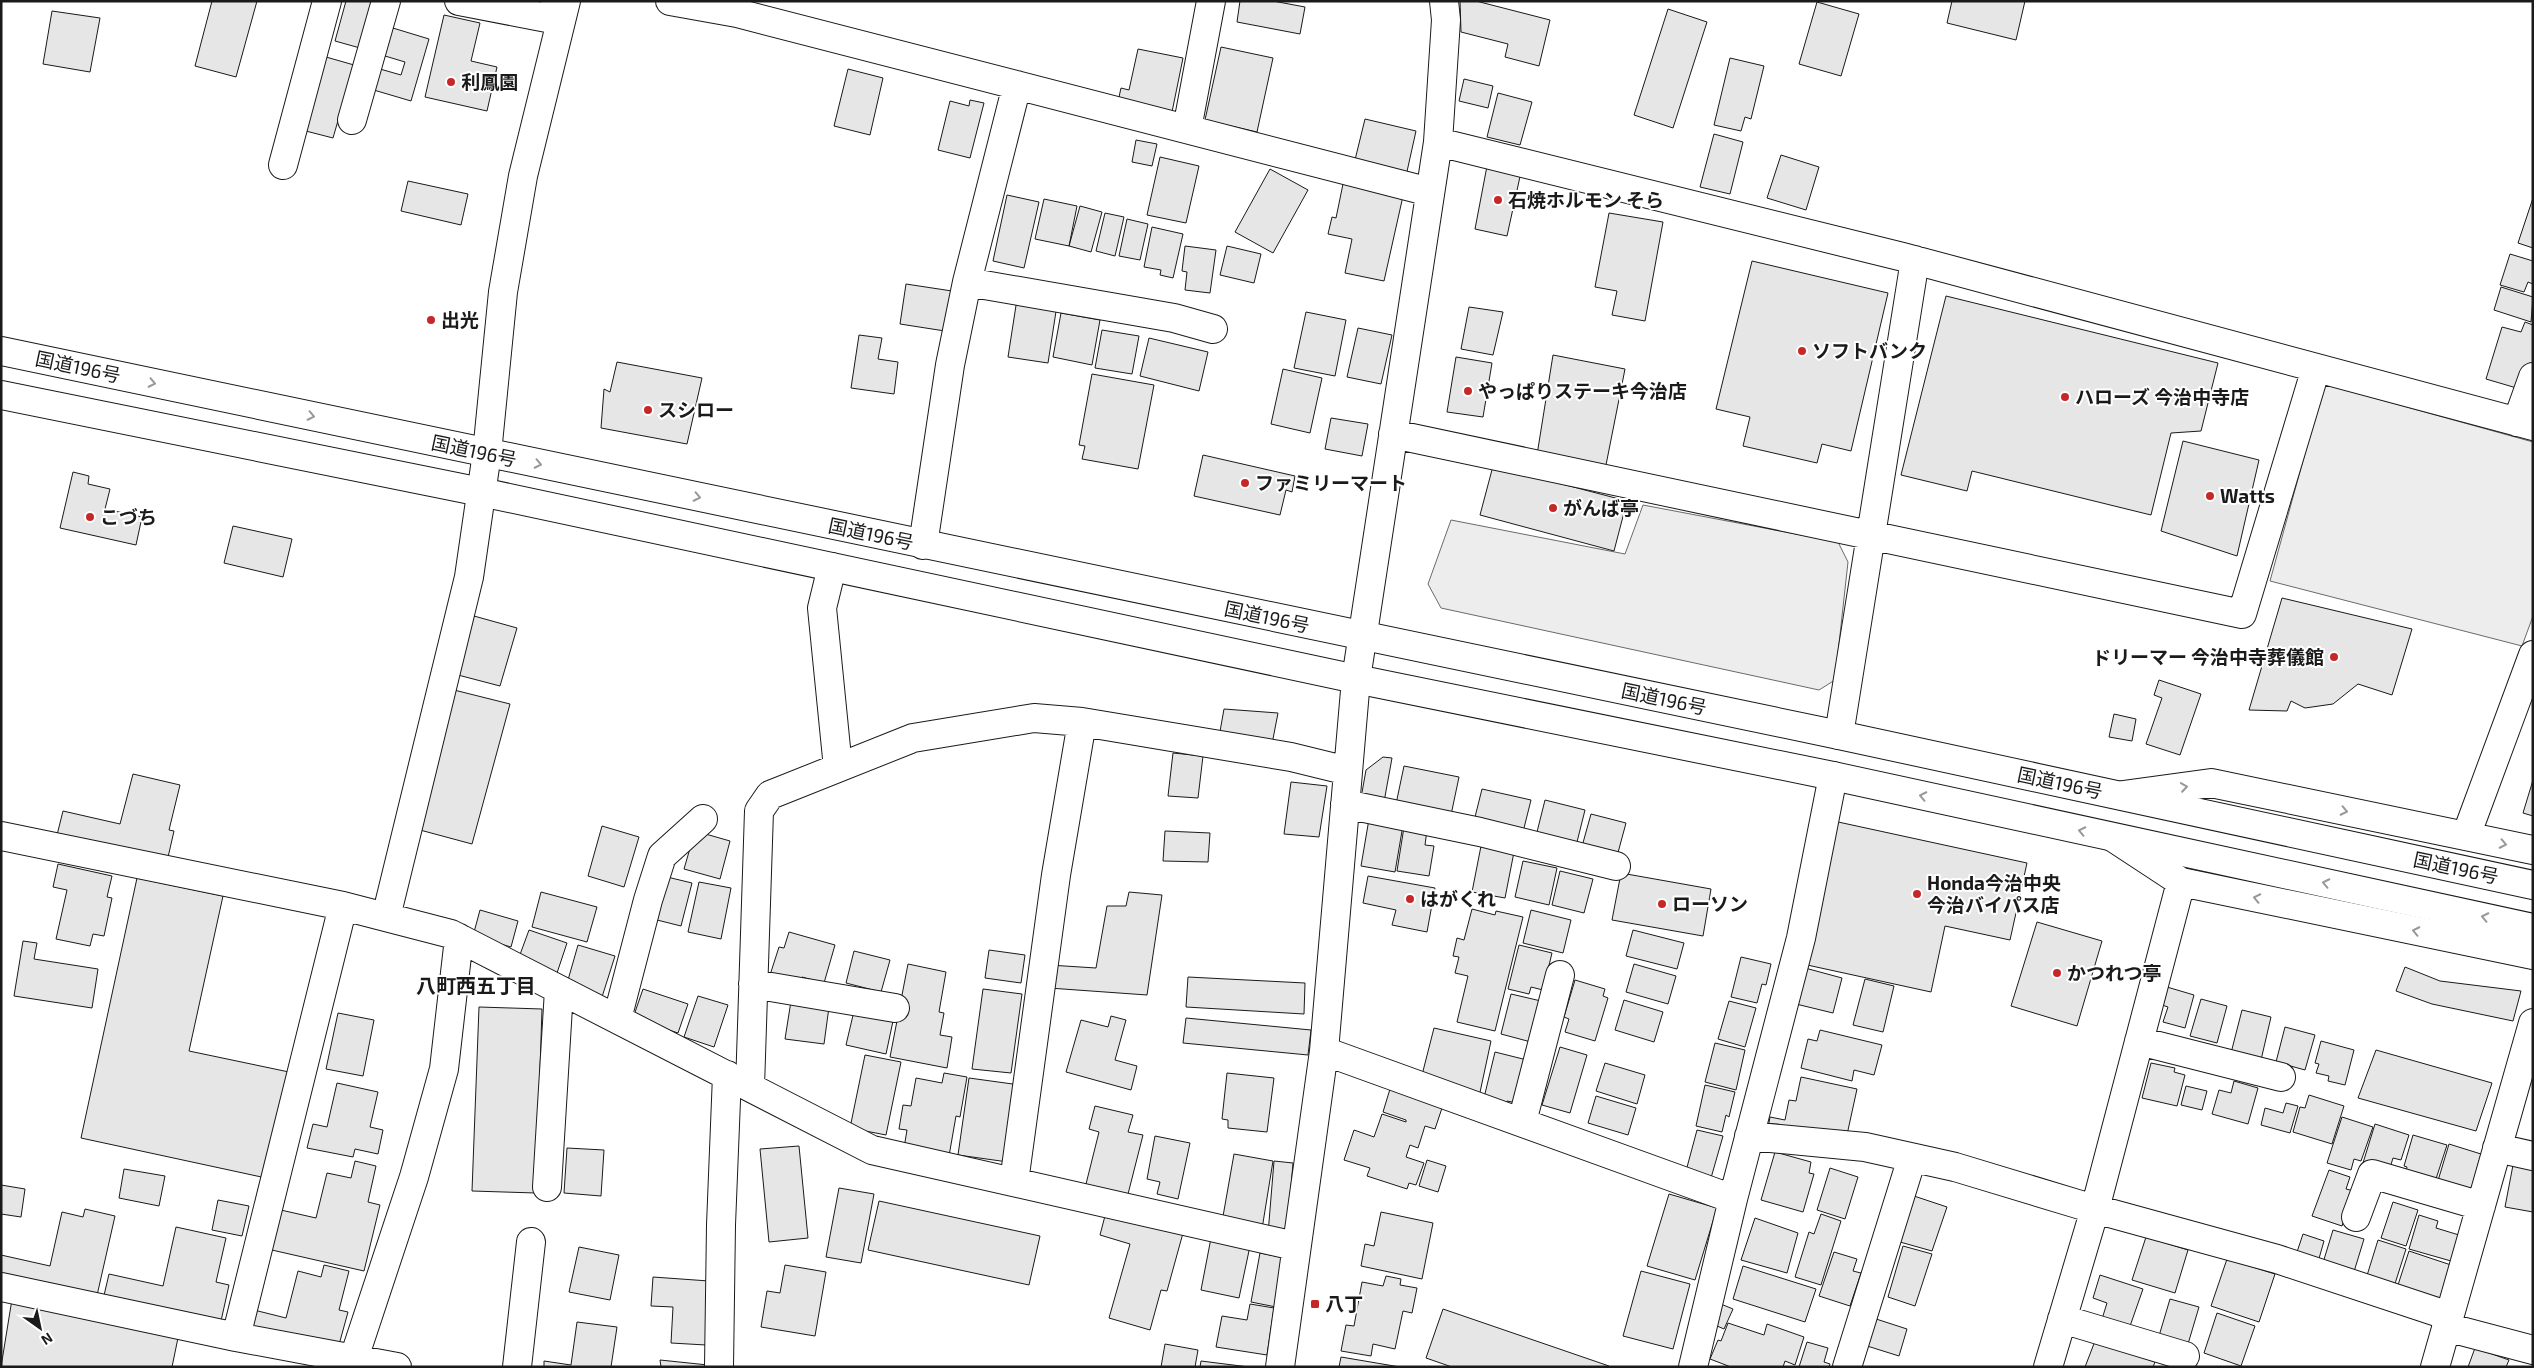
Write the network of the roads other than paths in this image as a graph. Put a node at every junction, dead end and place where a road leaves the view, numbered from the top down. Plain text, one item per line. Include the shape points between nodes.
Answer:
1 (327, 1) edge
2 (386, 1) edge
3 (459, 1) edge
4 (558, 1) edge
5 (566, 1) edge
6 (670, 1) edge
7 (1211, 1) edge
8 (1444, 1) edge
9 (1017, 85) junction
10 (352, 120) dead end
11 (1187, 129) junction
12 (1438, 142) junction
13 (282, 165) dead end
14 (1430, 192) junction
15 (1915, 260) junction
16 (968, 282) junction
17 (1213, 330) dead end
18 (1, 351) edge
19 (2316, 368) junction
20 (2533, 377) edge
21 (1, 395) edge
22 (2525, 424) edge
23 (1393, 434) junction
24 (487, 453) junction
25 (481, 492) junction
26 (1871, 536) junction
27 (923, 545) junction
28 (832, 567) junction
29 (1363, 637) junction
30 (2533, 655) edge
31 (1356, 679) junction
32 (2524, 708) edge
33 (1082, 722) junction
34 (1839, 735) junction
35 (838, 768) junction
36 (1348, 771) junction
37 (1833, 776) junction
38 (2119, 796) junction
39 (1345, 804) junction
40 (703, 819) dead end
41 (1, 836) edge
42 (2466, 836) junction
43 (2114, 838) junction
44 (2533, 850) edge
45 (1616, 866) dead end
46 (2181, 882) junction
47 (2533, 885) edge
48 (343, 906) junction
49 (386, 917) junction
50 (2533, 928) edge
51 (459, 938) junction
52 (2533, 955) edge
53 (1560, 975) dead end
54 (753, 984) junction
55 (559, 990) junction
56 (895, 1008) dead end
57 (617, 1019) junction
58 (2533, 1023) edge
59 (2139, 1041) junction
60 (1324, 1050) junction
61 (2280, 1076) dead end
62 (738, 1081) junction
63 (1522, 1122) junction
64 (1749, 1136) junction
65 (2497, 1148) junction
66 (2533, 1156) edge
67 (1912, 1158) junction
68 (1014, 1182) junction
69 (547, 1186) dead end
70 (1733, 1199) junction
71 (2481, 1206) junction
72 (2095, 1209) junction
73 (2356, 1217) dead end
74 (531, 1242) dead end
75 (1295, 1246) junction
76 (1, 1287) edge
77 (2062, 1319) junction
78 (2448, 1322) junction
79 (236, 1337) junction
80 (2533, 1350) edge
81 (2185, 1356) dead end
82 (364, 1362) edge
83 (1699, 1365) edge
84 (397, 1367) edge
85 (517, 1367) edge
86 (719, 1367) edge
87 (1280, 1367) edge
88 (1847, 1367) edge
89 (2048, 1367) edge
90 (2435, 1367) edge

1 - 13 main road
2 - 10 main road
3 - 4 main road via 547,18
5 - 24 main road via 523,176 504,282
6 - 9 main road via 737,13
7 - 11 main road
8 - 12 main road via 1446,20
9 - 11 main road
9 - 16 main road
11 - 14 main road
12 - 14 main road
12 - 15 main road
14 - 23 main road
15 - 19 main road
15 - 26 main road
16 - 17 main road via 1174,318
16 - 27 main road via 950,365
18 -> 24 main road, 国道196号
19 - 22 main road
19 - 26 main road via 2242,614
20 - 22 main road
21 - 25 main road, 国道196号
23 - 26 main road
23 - 29 main road
24 - 25 main road
24 -> 27 main road, 国道196号
25 - 28 main road, 国道196号
25 - 49 main road via 469,577
26 - 34 main road
27 - 29 main road, 国道196号
28 - 31 main road, 国道196号
28 - 35 main road via 822,608
29 - 31 main road
29 - 34 main road, 国道196号
30 - 32 main road
31 - 36 main road
31 - 37 main road, 国道196号
32 - 42 main road
33 - 35 main road via 1034,718 913,738
33 - 36 main road
33 - 68 main road via 1054,885
34 - 38 main road, 国道196号
35 - 54 main road via 770,796 759,811
36 - 39 main road
43 -> 37 main road, 国道196号
37 - 64 main road via 1801,938
38 -> 42 main road via 2211,783
38 - 47 main road, 国道196号
39 - 45 main road via 1480,832
39 - 60 main road
40 - 57 main road via 662,856
41 - 48 main road
42 -> 44 main road
43 - 46 main road
50 -> 43 main road, 国道196号
52 -> 46 main road
46 - 59 main road
48 - 49 main road
48 - 79 main road
49 - 51 main road
51 - 55 main road
51 - 82 main road via 444,1069 414,1177 388,1250
53 - 63 main road
54 - 56 main road
54 - 62 main road
55 - 57 main road
55 - 69 main road
57 - 62 main road
58 - 65 main road
59 - 61 main road
59 - 72 main road
60 - 63 main road
60 - 75 main road
62 - 68 main road via 872,1150
62 - 86 main road via 721,1225
63 - 70 main road
64 - 67 main road via 1865,1148
64 - 70 main road
65 - 66 main road
65 - 71 main road
67 - 72 main road via 1955,1167
67 - 88 main road
68 - 75 main road
70 - 83 main road
71 - 73 main road via 2372,1174
71 - 78 main road
72 - 77 main road
72 - 78 main road via 2278,1259
74 - 85 main road
75 - 87 main road
76 - 79 main road
77 - 81 main road
77 - 89 main road
78 - 80 main road
78 - 90 main road
79 - 82 main road
82 - 84 main road

